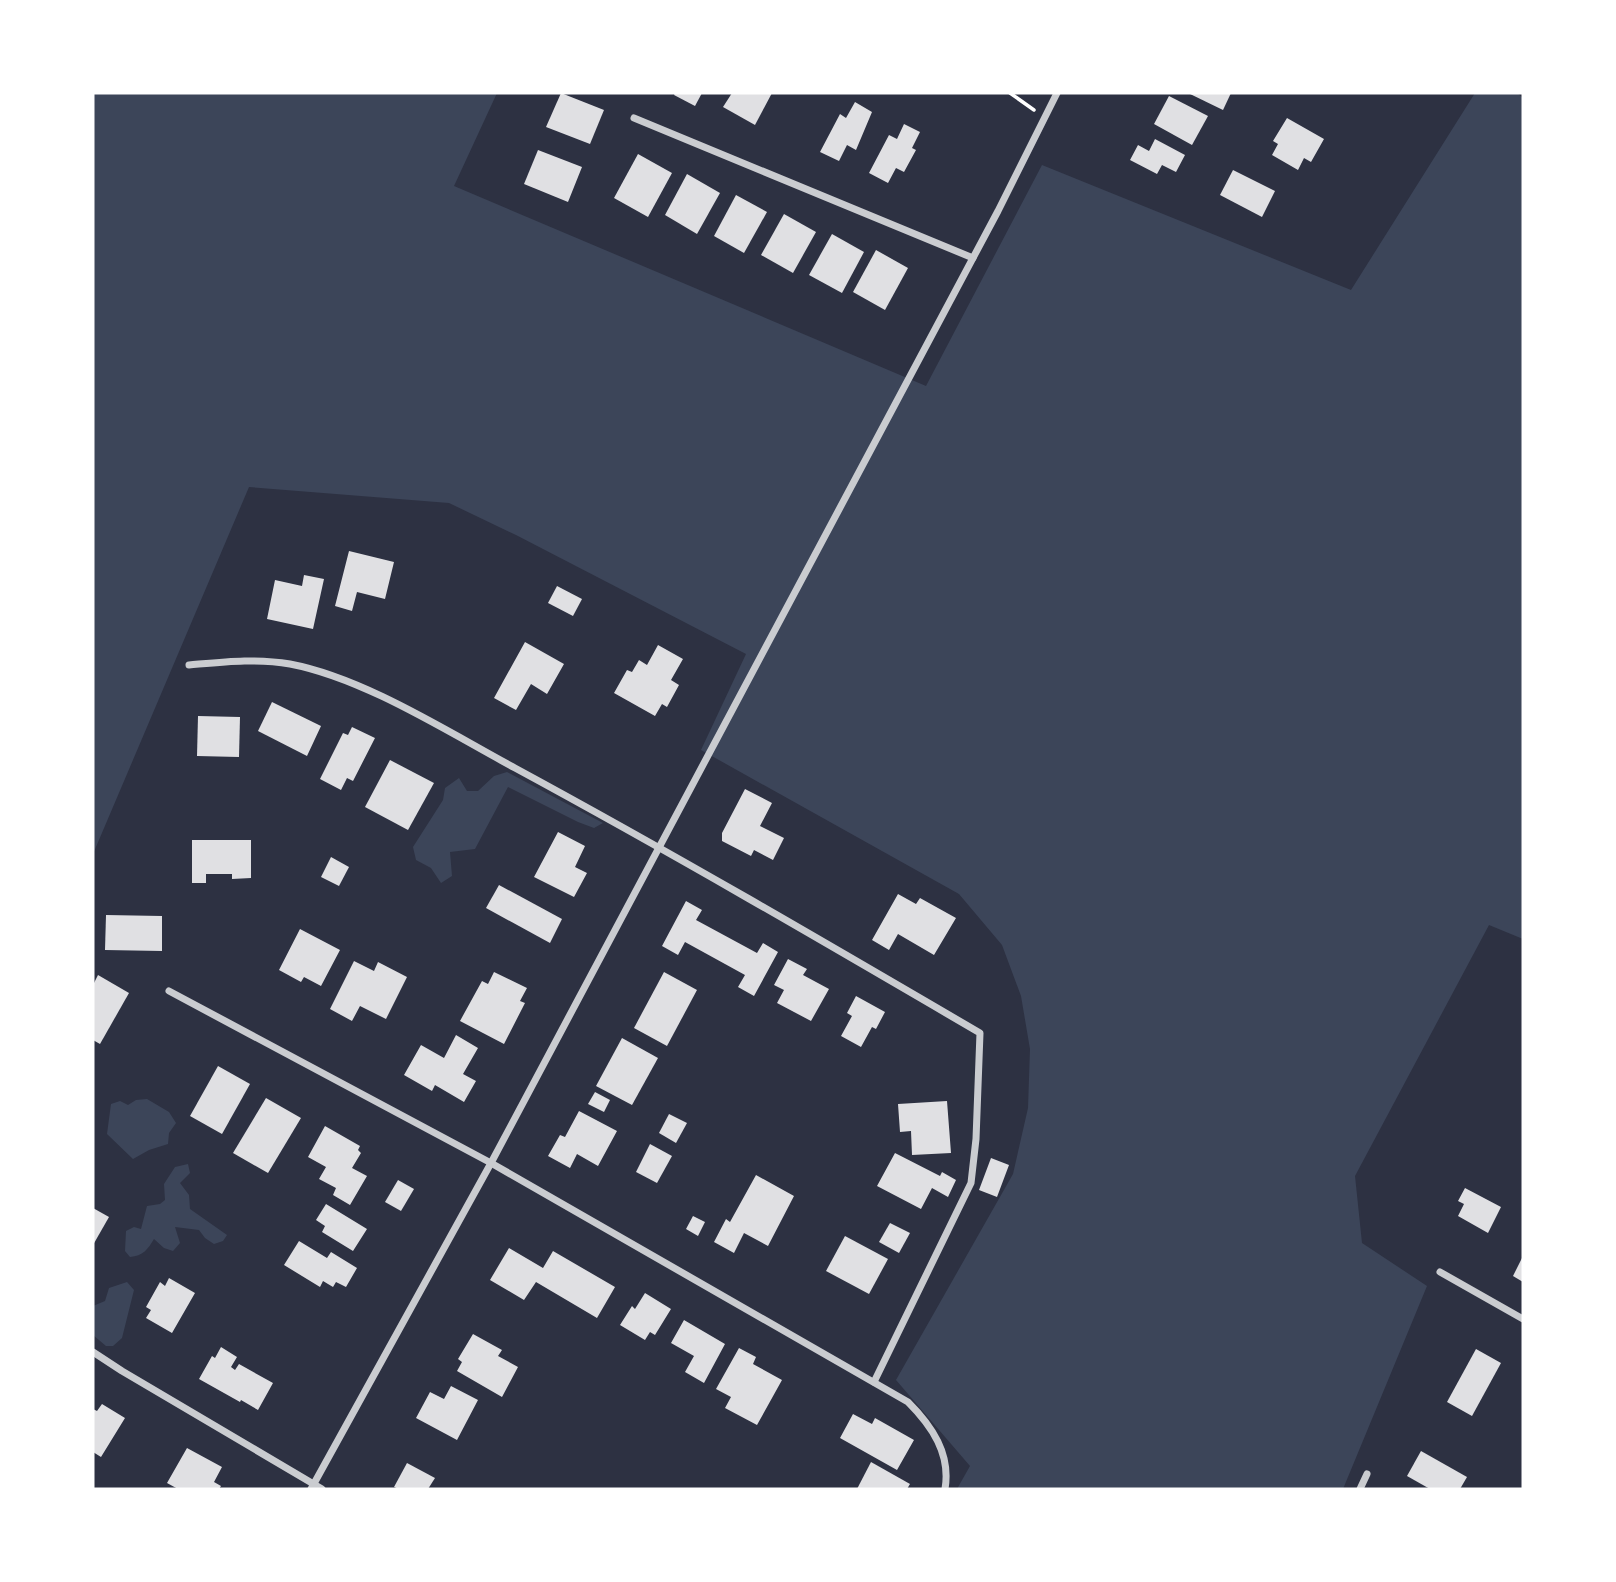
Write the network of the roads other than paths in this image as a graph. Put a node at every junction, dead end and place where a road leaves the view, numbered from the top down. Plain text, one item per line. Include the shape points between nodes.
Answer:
1 (1057, 93) edge
2 (634, 117) dead end
3 (973, 258) junction
4 (190, 665) dead end
5 (661, 847) junction
6 (169, 991) dead end
7 (491, 1163) junction
8 (1440, 1272) dead end
9 (1523, 1320) edge
10 (93, 1352) edge
11 (873, 1382) junction
12 (1367, 1474) dead end
13 (312, 1487) edge
14 (322, 1489) edge
15 (945, 1489) edge
16 (1360, 1489) edge

1 - 3 street
2 - 3 street
3 - 5 street
4 - 5 street via 242,660 290,664 327,675 388,699
5 - 7 street
5 - 11 street via 980,1033 971,1183
6 - 7 street
7 - 11 street
7 - 13 street
8 - 9 street
10 - 13 street
11 - 15 street via 908,1402 927,1420 940,1443
12 - 16 street
13 - 14 street

